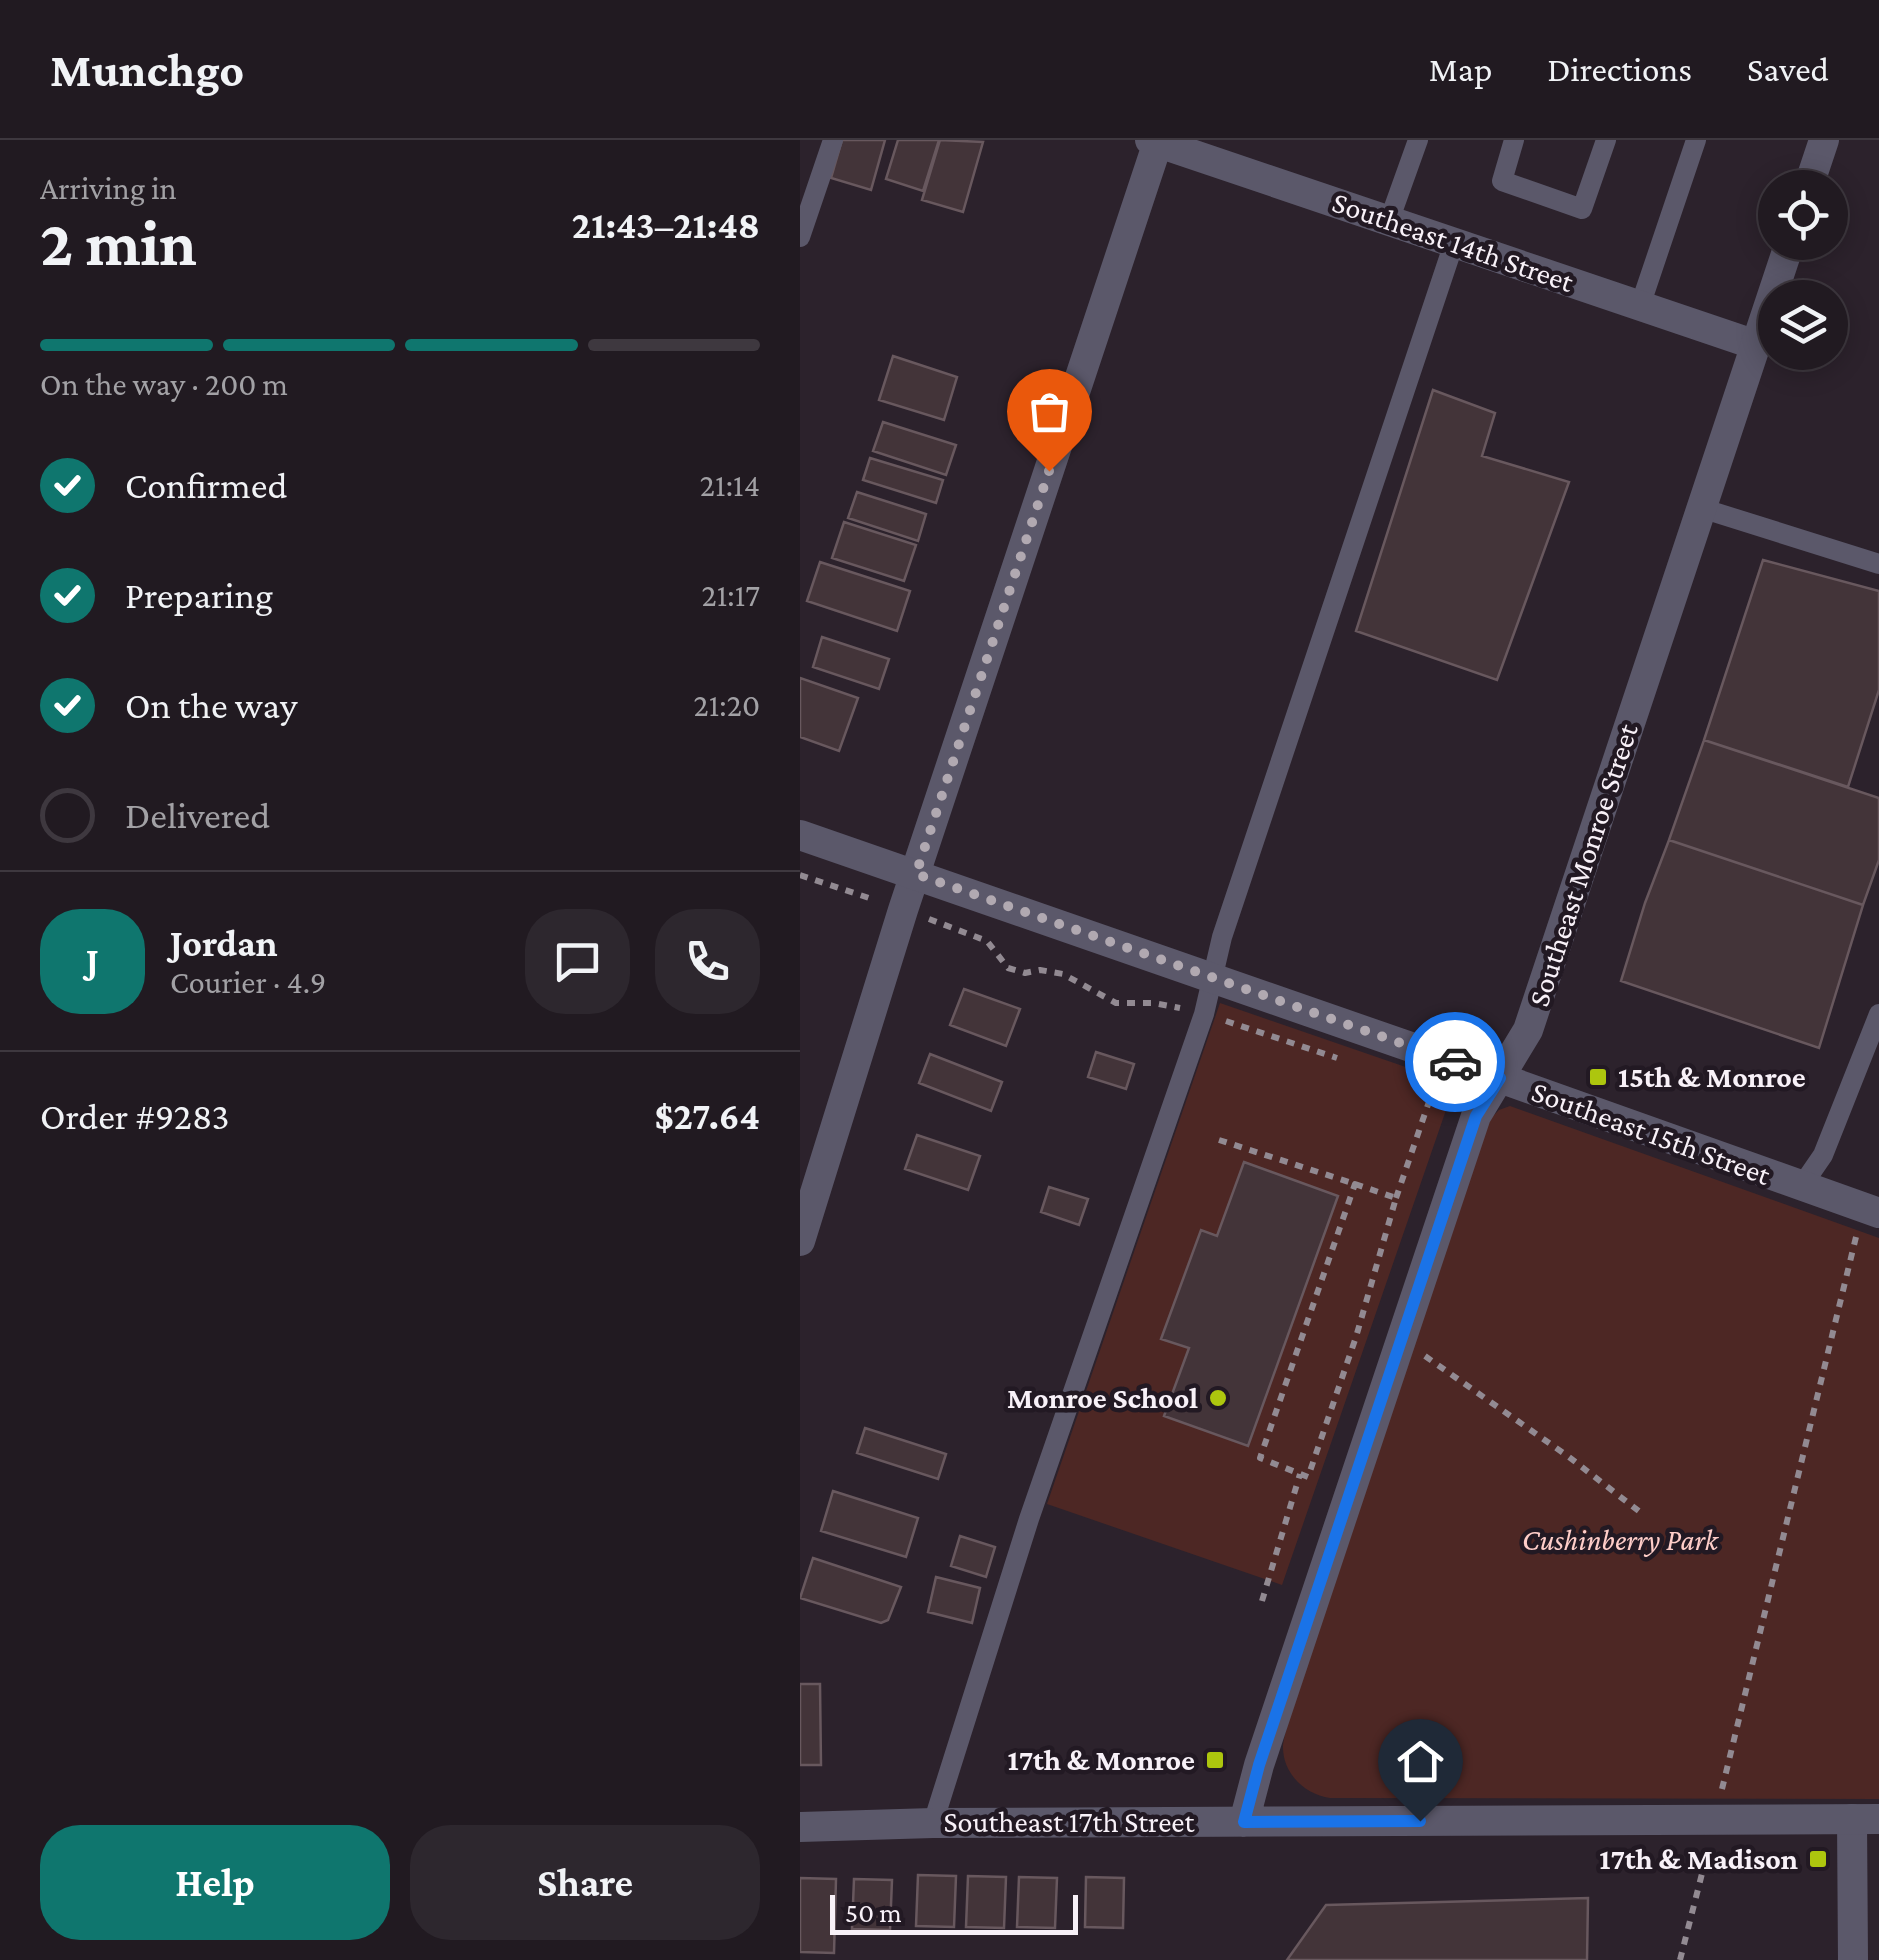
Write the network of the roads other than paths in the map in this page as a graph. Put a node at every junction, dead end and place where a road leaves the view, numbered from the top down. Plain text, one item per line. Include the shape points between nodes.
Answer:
1 (833, 140) edge
2 (1418, 140) edge
3 (1514, 140) edge
4 (1606, 140) edge
5 (1696, 140) edge
6 (1824, 140) edge
7 (1154, 141) edge
8 (1814, 170) edge
9 (1389, 221) junction
10 (800, 237) edge
11 (1454, 242) junction
12 (1784, 260) edge
13 (1640, 306) junction
14 (1756, 345) junction
15 (1702, 508) junction
16 (1879, 564) edge
17 (800, 835) edge
18 (916, 874) junction
19 (1213, 978) junction
20 (1879, 1014) edge
21 (1500, 1078) junction
22 (1800, 1187) junction
23 (1871, 1210) edge
24 (800, 1241) edge
25 (1866, 1819) edge
26 (1244, 1822) junction
27 (933, 1823) junction
28 (800, 1827) edge
29 (1853, 1960) edge

1 - 10 lane
2 - 9 lane
3 - 4 lane via 1502,181 1582,208
5 - 13 lane
6 - 8 street
7 - 9 street, Southeast 14th Street
7 - 18 street
9 - 11 street, Southeast 14th Street
11 - 13 street, Southeast 14th Street
11 - 19 lane
12 - 14 street, Southeast Monroe Street
13 - 14 street, Southeast 14th Street
14 - 15 street, Southeast Monroe Street
15 - 16 lane
15 - 21 street, Southeast Monroe Street via 1528,1030
17 - 18 street, Southeast 15th Street
18 - 19 street, Southeast 15th Street
18 - 24 street
19 - 21 street, Southeast 15th Street
19 - 27 lane
20 - 22 lane via 1823,1154
21 - 22 street, Southeast 15th Street
21 - 26 street, Southeast Monroe Street via 1476,1116
22 - 23 street, Southeast 15th Street
25 - 26 street, Southeast 17th Street
25 - 29 street
26 - 27 street, Southeast 17th Street
27 - 28 street, Southeast 17th Street

